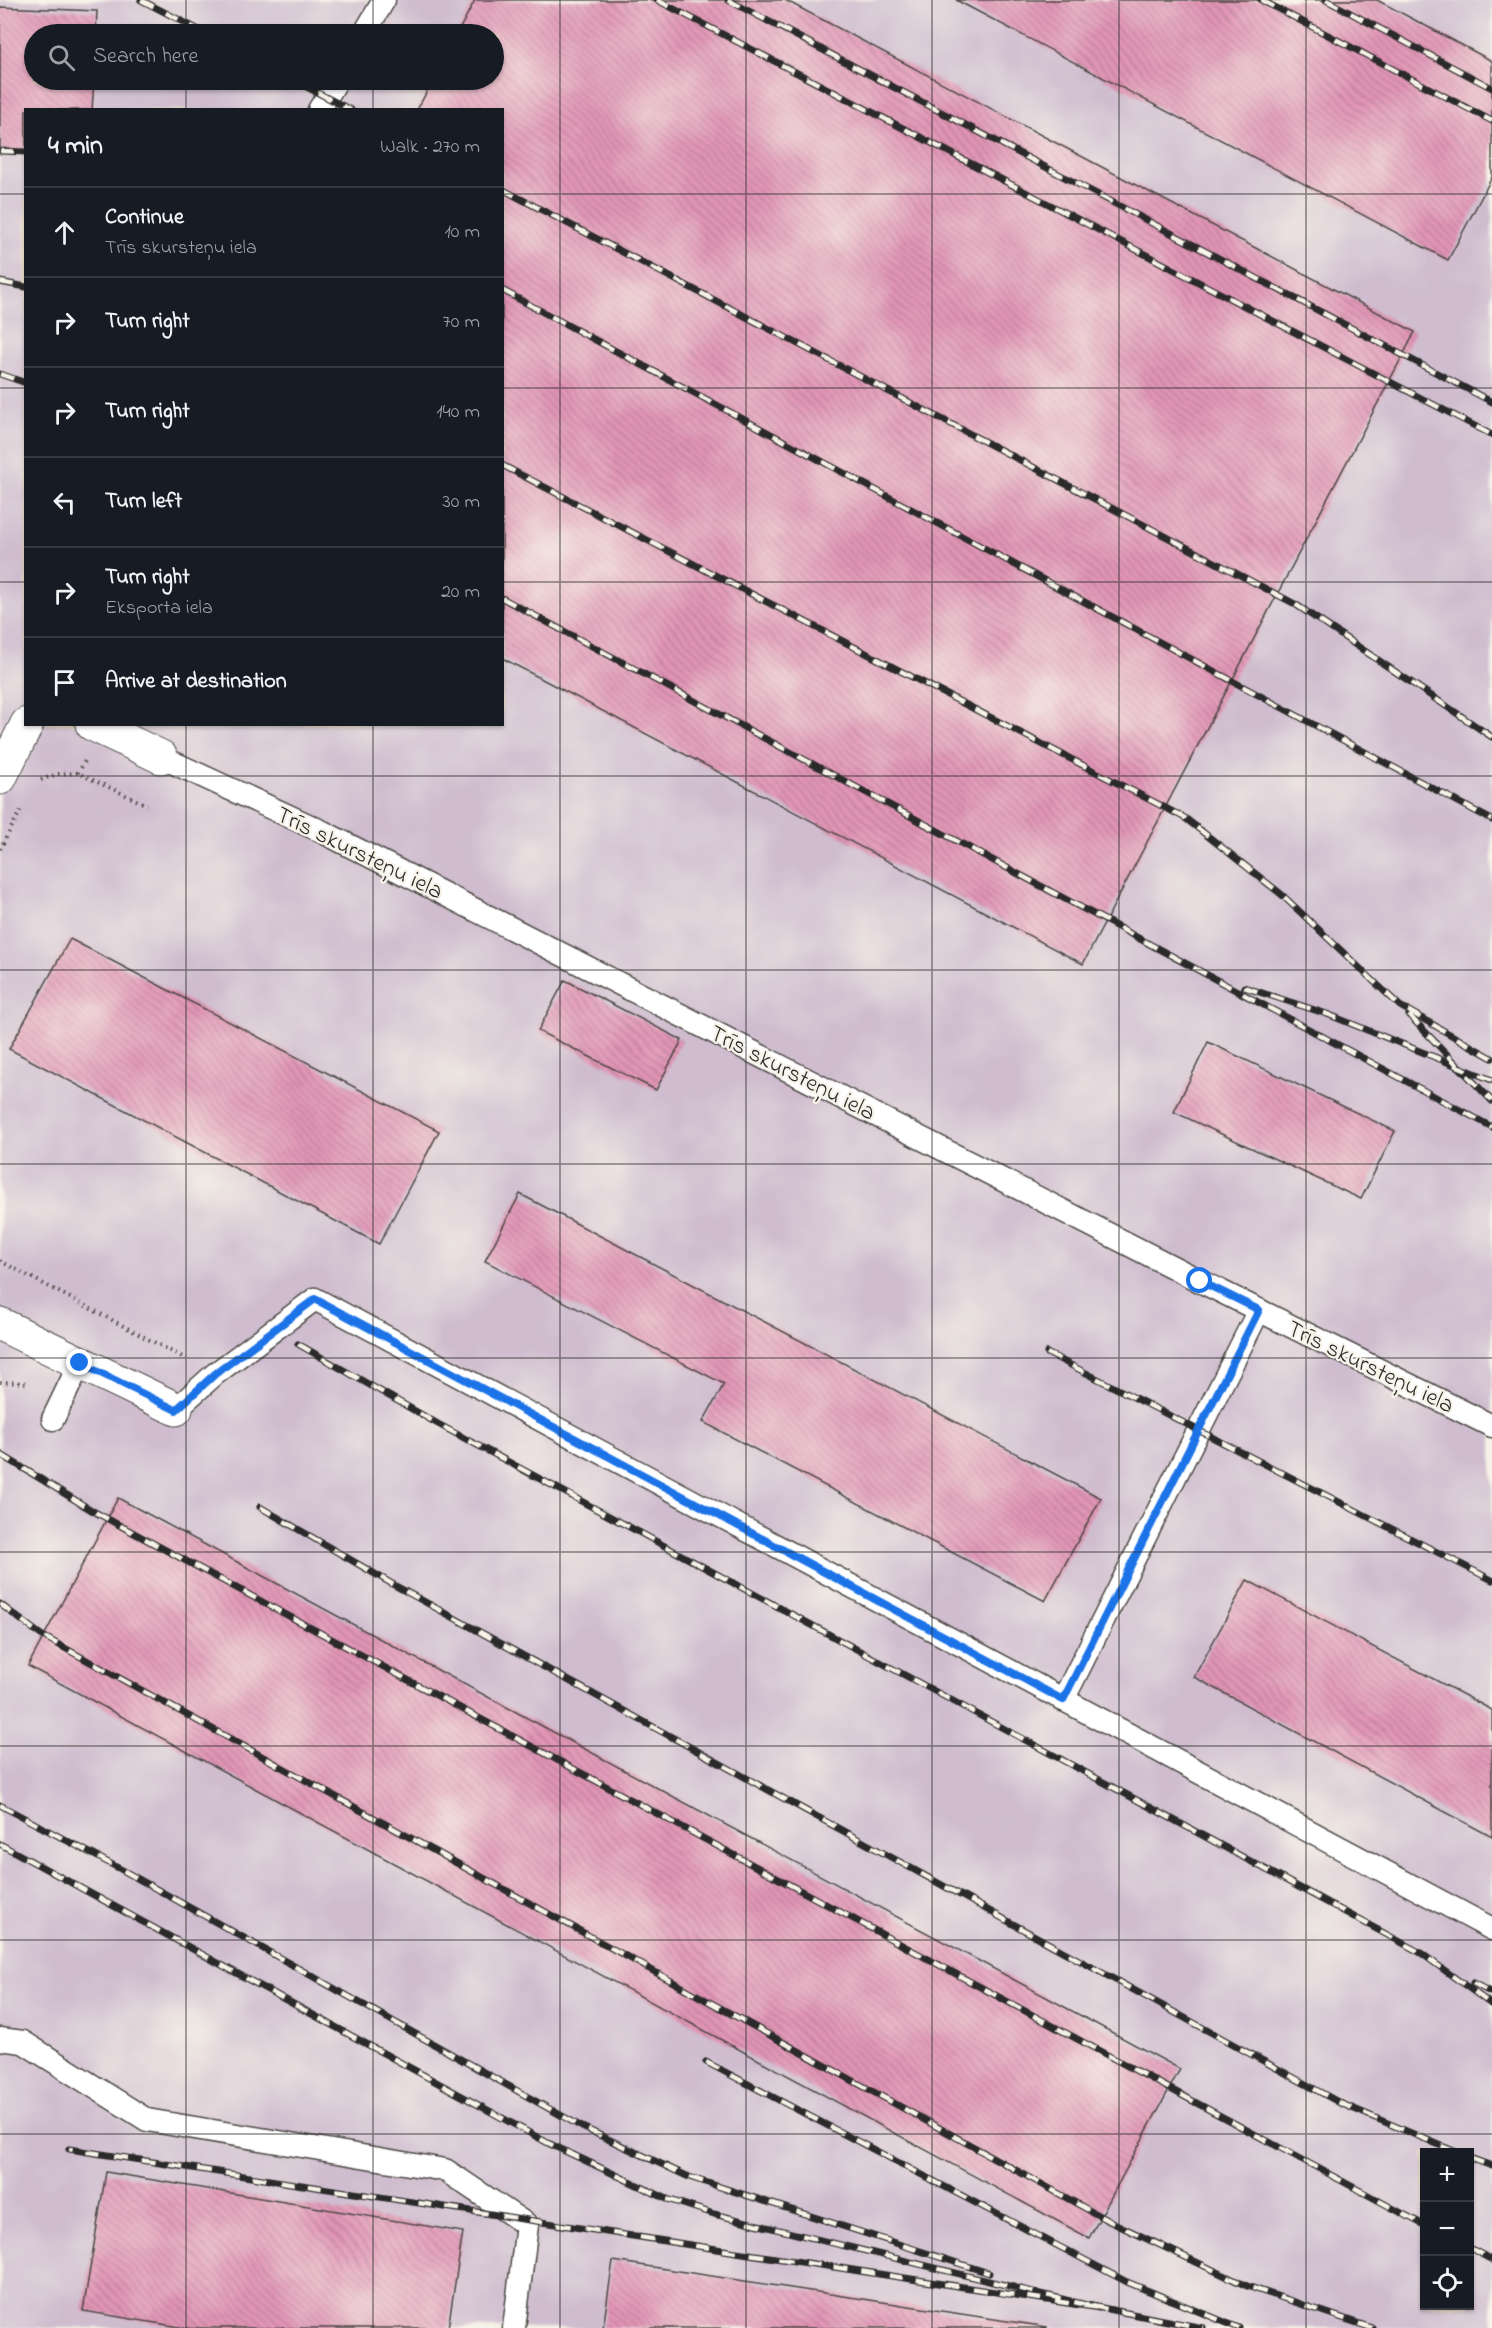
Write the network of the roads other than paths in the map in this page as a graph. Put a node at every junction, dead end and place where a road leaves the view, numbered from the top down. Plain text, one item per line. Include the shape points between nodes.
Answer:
1 (384, 0) edge
2 (370, 24) edge
3 (331, 90) edge
4 (320, 108) edge
5 (26, 726) edge
6 (96, 726) edge
7 (161, 757) joint
8 (0, 778) edge
9 (1259, 1310) junction
10 (0, 1324) edge
11 (80, 1363) junction
12 (176, 1410) joint
13 (53, 1419) dead end
14 (1492, 1426) edge
15 (1063, 1700) junction
16 (1492, 1929) edge
17 (0, 2039) edge
18 (514, 2328) edge

1 - 2 lane
3 - 4 lane
5 - 8 street
6 - 7 street, Trīs skursteņu iela
7 - 9 lane, Trīs skursteņu iela via 323,832
9 - 14 lane, Trīs skursteņu iela
9 - 15 lane
10 - 11 street
11 - 12 street
11 - 13 lane
12 - 15 lane via 215,1374 315,1299
15 - 16 lane
17 - 18 lane via 23,2042 147,2121 446,2170 527,2225

